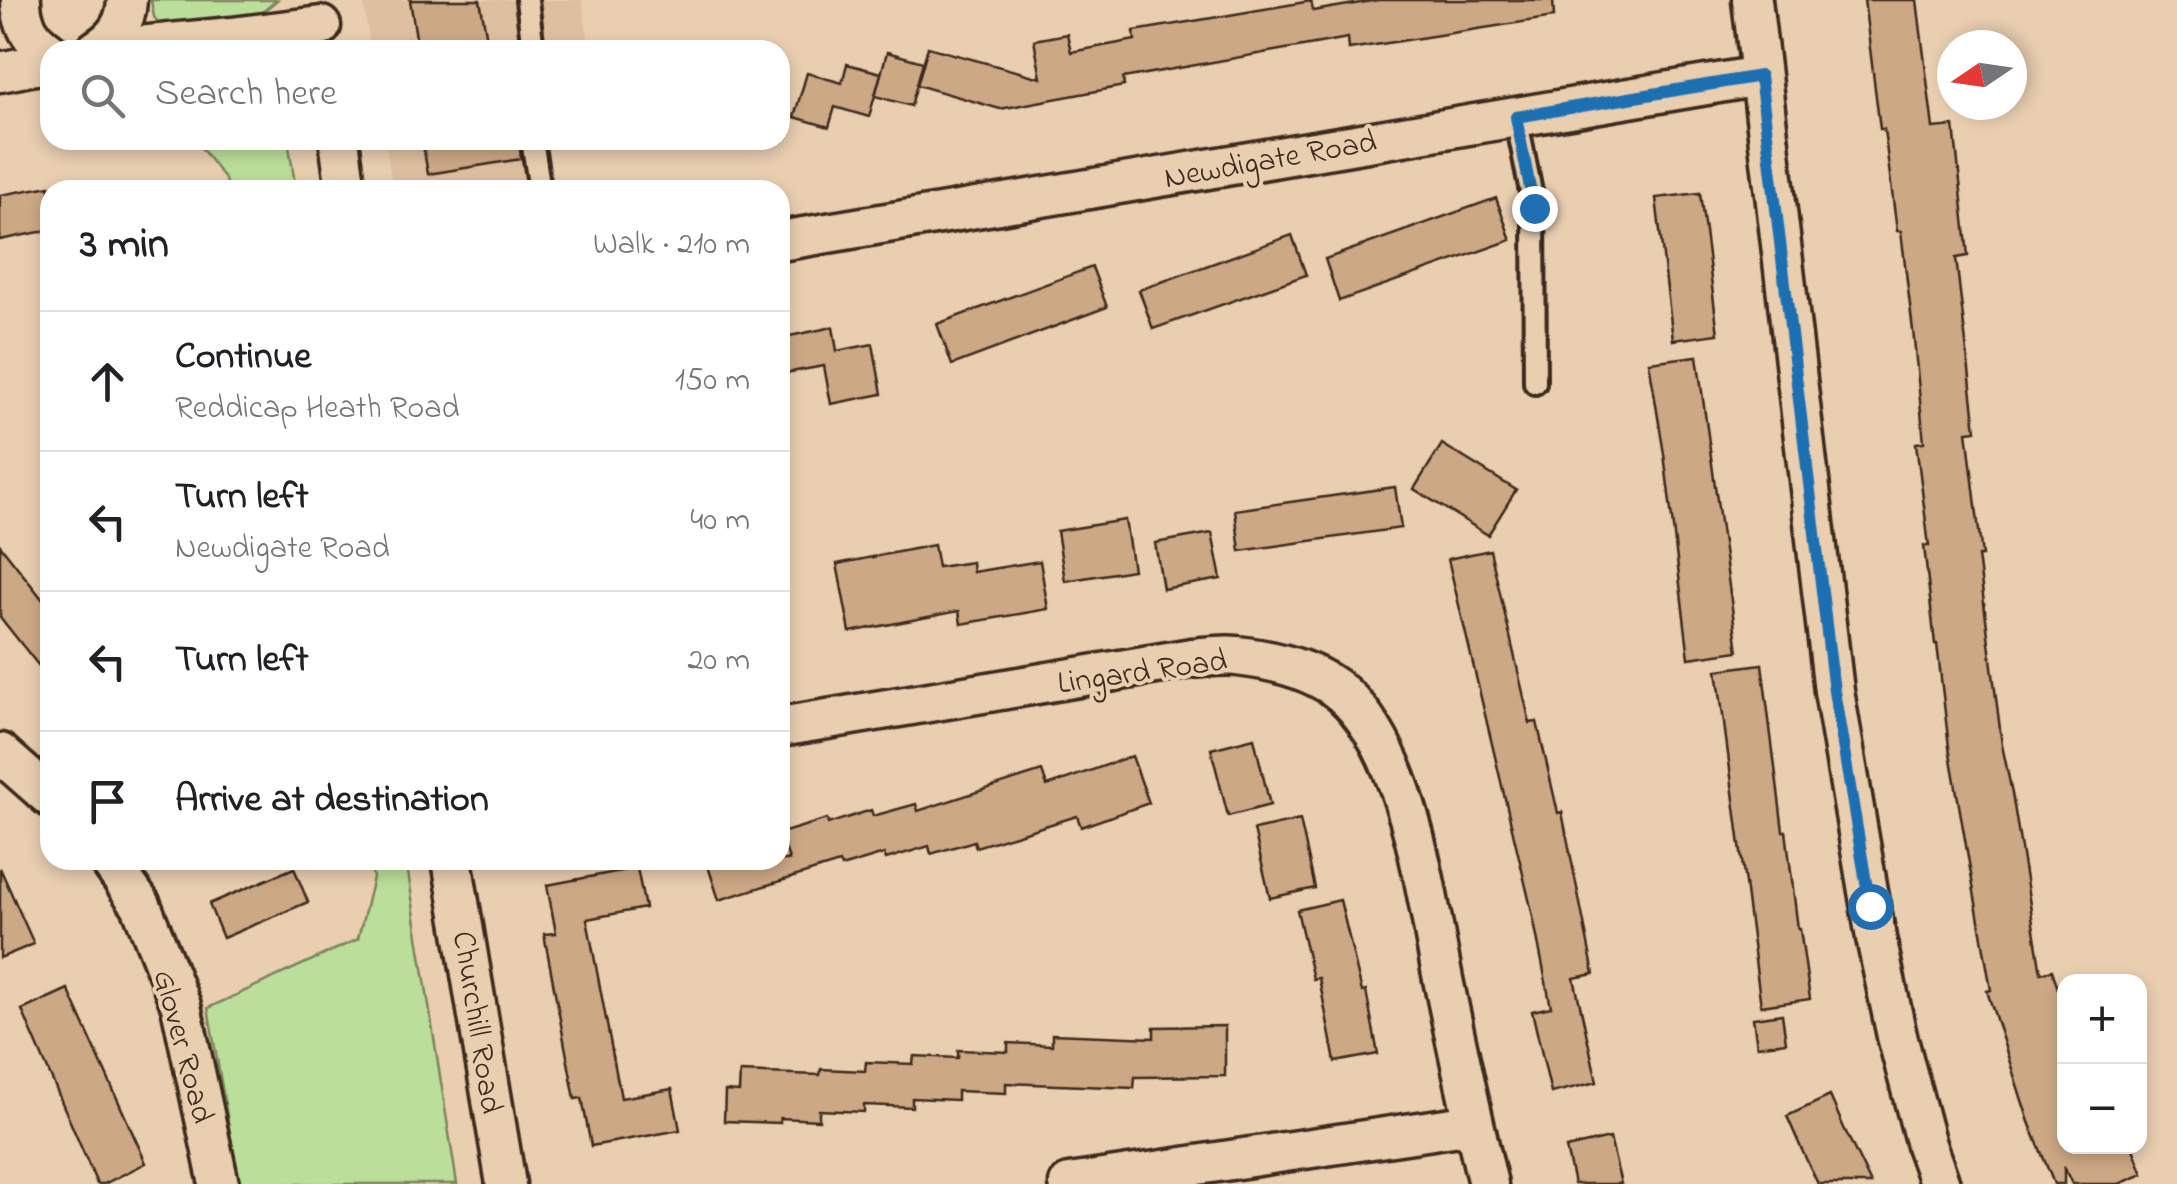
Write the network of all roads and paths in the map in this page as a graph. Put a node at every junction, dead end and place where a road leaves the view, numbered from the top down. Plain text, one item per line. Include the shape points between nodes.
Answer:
1 (20, 0) edge
2 (127, 0) edge
3 (527, 0) edge
4 (1752, 0) edge
5 (321, 25) edge
6 (0, 38) edge
7 (110, 40) edge
8 (201, 40) edge
9 (532, 40) edge
10 (40, 44) edge
11 (40, 64) edge
12 (0, 72) edge
13 (1760, 76) junction
14 (1516, 117) junction
15 (340, 150) edge
16 (534, 150) edge
17 (345, 180) edge
18 (538, 180) edge
19 (790, 239) edge
20 (1534, 384) dead end
21 (790, 725) edge
22 (0, 753) edge
23 (40, 788) edge
24 (116, 870) edge
25 (454, 870) edge
26 (1474, 1124) junction
27 (219, 1184) edge
28 (506, 1184) edge
29 (1069, 1184) edge
30 (1488, 1184) edge
31 (1940, 1184) edge

1 - 6 street
1 - 10 street via 26,29
2 - 7 street
3 - 9 lane
4 - 13 street
5 - 8 street
11 - 12 street
13 - 14 street, Newdigate Road
13 - 31 street via 1834,691 1876,938
14 - 19 street, Newdigate Road
14 - 20 lane via 1534,208
15 - 17 street
16 - 18 lane
21 - 26 street, Lingard Road via 1192,658 1234,655 1320,678 1374,731 1396,777
22 - 23 street
24 - 27 street, Glover Road via 141,905 182,1006
25 - 28 street, Churchill Road
26 - 29 street
26 - 30 street, Lingard Road

